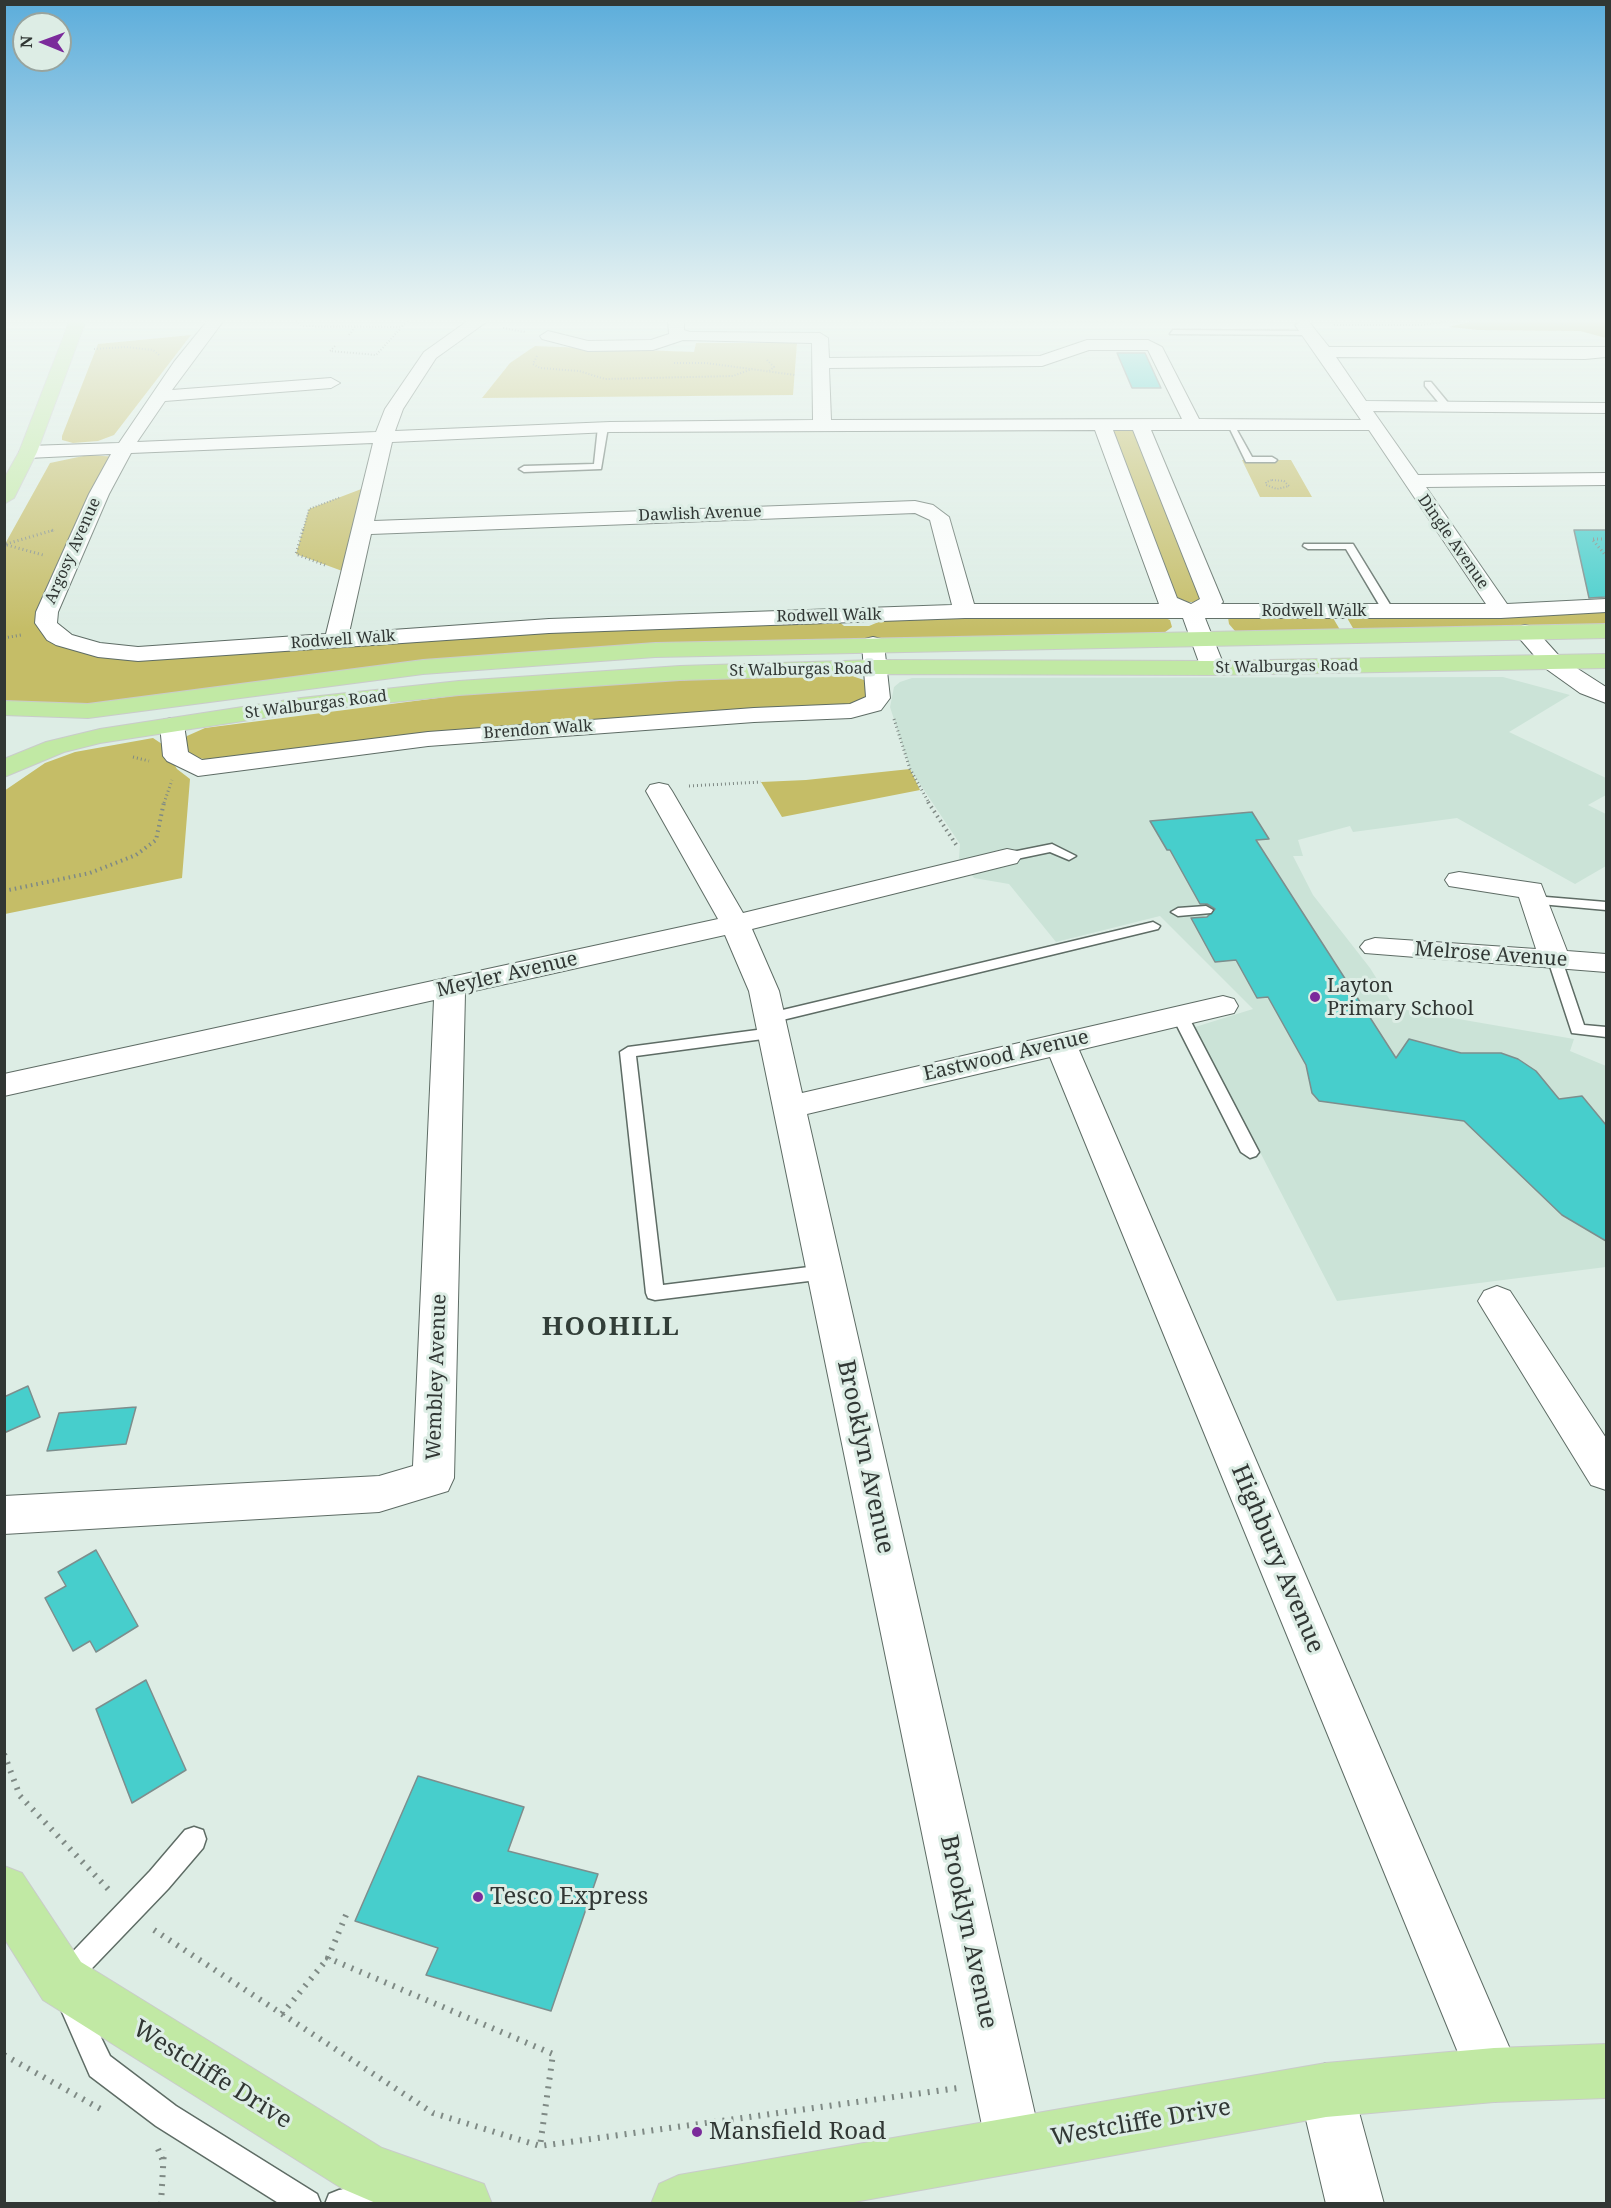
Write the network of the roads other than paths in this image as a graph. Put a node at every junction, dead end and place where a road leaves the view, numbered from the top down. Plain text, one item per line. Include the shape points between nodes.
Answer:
1 (39, 423) edge
2 (141, 423) edge
3 (389, 423) edge
4 (1102, 424) junction
5 (1140, 424) junction
6 (1193, 424) joint
7 (822, 425) joint
8 (1230, 425) junction
9 (1373, 425) joint
10 (603, 427) junction
11 (384, 435) junction
12 (124, 448) junction
13 (28, 452) junction
14 (1272, 460) dead end
15 (524, 469) dead end
16 (1606, 479) edge
17 (1411, 481) junction
18 (4, 498) edge
19 (362, 528) junction
20 (1308, 546) dead end
21 (1606, 606) edge
22 (965, 611) junction
23 (1388, 611) junction
24 (1501, 611) junction
25 (1192, 612) junction
26 (1606, 630) edge
27 (1525, 632) junction
28 (55, 635) joint
29 (1200, 638) junction
30 (336, 640) junction
31 (874, 656) junction
32 (1606, 662) edge
33 (1554, 663) junction
34 (1213, 668) junction
35 (1606, 696) edge
36 (4, 708) edge
37 (172, 724) junction
38 (14, 728) edge
39 (4, 766) edge
40 (659, 791) road end
41 (1069, 856) dead end
42 (1007, 857) joint
43 (1459, 880) dead end
44 (1534, 900) junction
45 (1606, 906) edge
46 (1206, 910) dead end
47 (1178, 912) dead end
48 (735, 924) junction
49 (1153, 926) dead end
50 (1375, 948) dead end
51 (1555, 960) junction
52 (1606, 963) edge
53 (450, 988) junction
54 (1222, 1006) dead end
55 (1180, 1016) junction
56 (771, 1026) junction
57 (1606, 1032) edge
58 (1060, 1043) junction
59 (4, 1085) edge
60 (790, 1107) junction
61 (1250, 1152) dead end
62 (825, 1272) junction
63 (1497, 1301) dead end
64 (1606, 1472) edge
65 (4, 1515) edge
66 (194, 1839) dead end
67 (4, 1890) edge
68 (62, 1981) junction
69 (1606, 2071) edge
70 (1494, 2075) junction
71 (1326, 2090) junction
72 (1014, 2145) junction
73 (440, 2197) edge
74 (307, 2204) edge
75 (339, 2204) edge
76 (679, 2204) edge
77 (1355, 2204) edge

1 - 13 main road
2 - 12 street, Argosy Avenue
3 - 11 street
4 - 5 street
4 - 7 street
4 - 25 street via 1168,602
5 - 6 street
5 - 25 street via 1212,602
6 - 8 street
7 - 10 street
8 - 9 street
8 - 14 lane via 1248,460
9 - 17 street, Dingle Avenue
10 - 11 street
10 - 15 lane via 598,467
11 - 12 street
11 - 19 street
12 - 13 street
12 - 28 street, Argosy Avenue via 87,520 46,617
13 - 18 main road
16 - 17 street
17 - 24 street, Dingle Avenue
19 - 22 street, Dawlish Avenue via 915,507 939,517
19 - 30 street
20 - 23 lane via 1349,546
21 - 24 street, Rodwell Walk
22 - 25 street, Rodwell Walk
22 - 30 street, Rodwell Walk via 584,624
23 - 24 street, Rodwell Walk
23 - 25 street, Rodwell Walk
25 - 29 street
26 - 27 main road, St Walburgas Road
27 - 29 main road, St Walburgas Road
27 - 33 street
28 - 30 street, Rodwell Walk via 78,645 121,654
29 - 31 main road, St Walburgas Road
29 - 34 street
31 - 34 main road, St Walburgas Road
31 - 36 main road, St Walburgas Road via 718,647 556,656 328,678 88,711
31 - 37 main road, St Walburgas Road via 459,688
31 - 37 street, Brendon Walk via 878,698 872,705 851,711 428,739 198,768 176,756
32 - 33 main road, St Walburgas Road
33 - 34 main road, St Walburgas Road
33 - 35 street
37 - 39 main road, St Walburgas Road via 77,741
38 - 39 main road
40 - 48 street, Brooklyn Avenue
41 - 42 lane via 1052,848
42 - 48 street, Meyler Avenue
43 - 44 street via 1531,890
44 - 45 lane
44 - 51 street
46 - 47 lane
48 - 53 street, Meyler Avenue
48 - 56 street, Brooklyn Avenue via 764,991
49 - 56 lane
50 - 51 street, Melrose Avenue
51 - 52 street, Melrose Avenue
51 - 57 lane via 1578,1029
53 - 59 street, Meyler Avenue
53 - 65 street, Wembley Avenue via 433,1478 379,1494
54 - 55 street, Eastwood Avenue
55 - 58 street, Eastwood Avenue
55 - 61 lane
56 - 60 street, Brooklyn Avenue
56 - 62 lane via 627,1052 655,1293
58 - 60 street, Eastwood Avenue
58 - 70 street, Highbury Avenue
60 - 62 street, Brooklyn Avenue
62 - 72 street, Brooklyn Avenue
63 - 64 street
66 - 68 lane
67 - 68 main road, Westcliffe Drive
68 - 73 main road, Westcliffe Drive via 363,2169
68 - 74 lane via 100,2066 165,2116
69 - 70 main road, Westcliffe Drive
70 - 71 main road, Westcliffe Drive
71 - 72 main road, Westcliffe Drive
71 - 77 street
72 - 76 main road, Westcliffe Drive
73 - 75 lane

